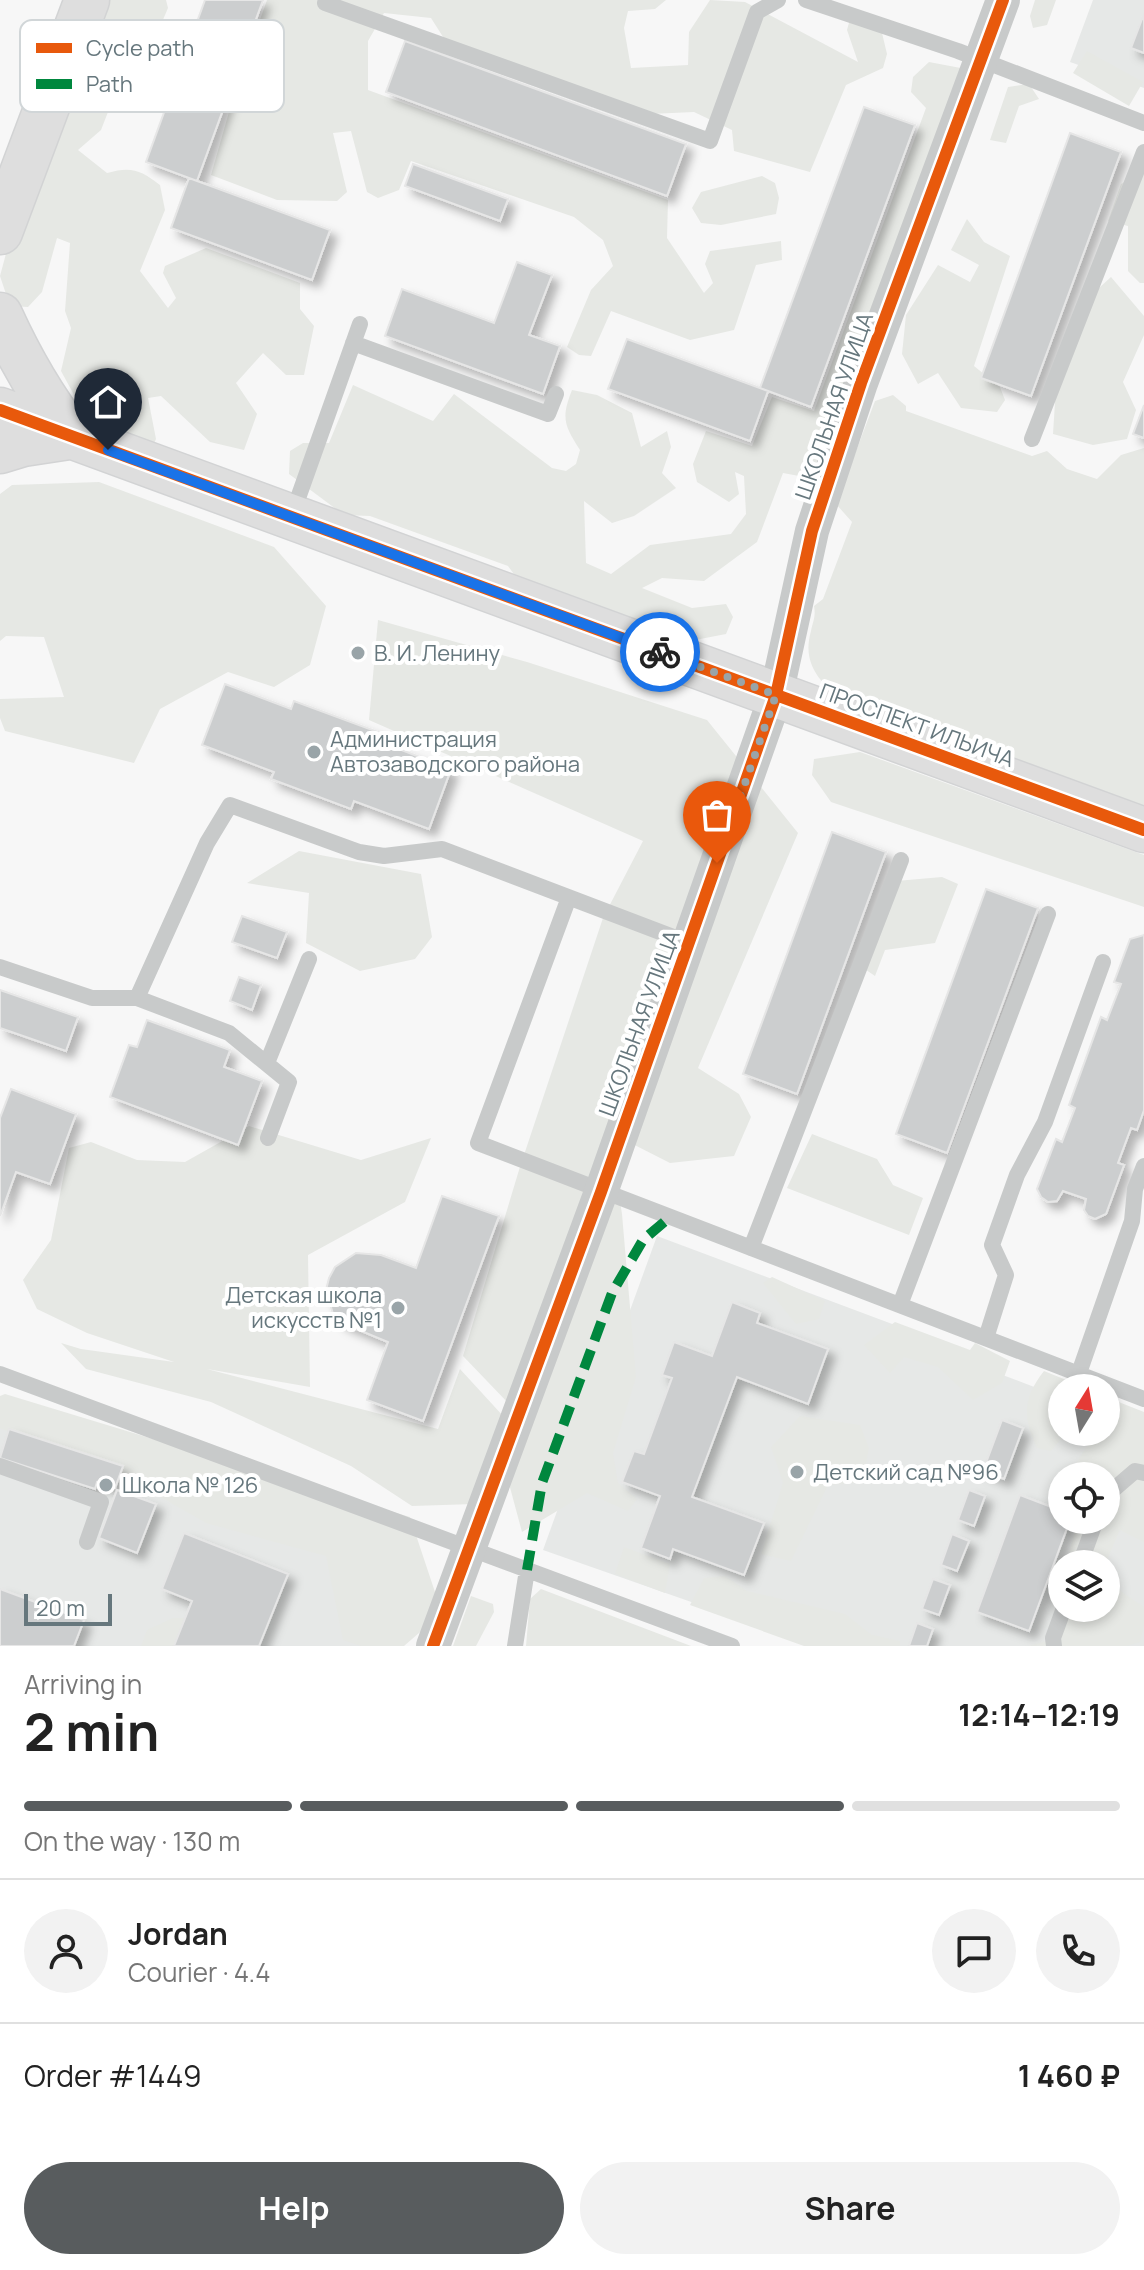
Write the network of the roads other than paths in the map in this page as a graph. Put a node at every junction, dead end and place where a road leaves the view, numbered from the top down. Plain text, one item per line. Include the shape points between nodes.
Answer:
1 (87, 0) edge
2 (326, 0) edge
3 (778, 0) edge
4 (806, 0) edge
5 (1003, 0) edge
6 (80, 20) edge
7 (981, 60) junction
8 (45, 112) edge
9 (1144, 123) edge
10 (1144, 152) edge
11 (0, 232) edge
12 (0, 315) edge
13 (360, 324) dead end
14 (353, 343) junction
15 (556, 394) dead end
16 (0, 410) edge
17 (72, 436) junction
18 (1032, 439) dead end
19 (0, 451) edge
20 (292, 516) junction
21 (776, 695) junction
22 (1144, 830) edge
23 (901, 860) dead end
24 (568, 900) junction
25 (1048, 914) dead end
26 (689, 943) junction
27 (309, 959) dead end
28 (1103, 962) dead end
29 (0, 967) edge
30 (137, 998) junction
31 (267, 1063) junction
32 (268, 1138) dead end
33 (1144, 1166) edge
34 (601, 1192) junction
35 (751, 1248) junction
36 (900, 1305) junction
37 (986, 1338) junction
38 (1079, 1373) junction
39 (0, 1374) edge
40 (1144, 1399) edge
41 (0, 1466) edge
42 (1144, 1473) edge
43 (1120, 1484) edge
44 (87, 1542) dead end
45 (469, 1548) junction
46 (527, 1570) junction
47 (1059, 1622) edge
48 (433, 1646) edge
49 (515, 1646) edge
50 (732, 1646) edge
51 (1054, 1646) edge

1 - 6 street
2 - 3 lane via 710,141 757,12
4 - 7 lane
5 - 7 street, ШКОЛЬНАЯ УЛИЦА
7 - 9 lane
7 - 21 street, ШКОЛЬНАЯ УЛИЦА via 812,531
8 - 11 street
10 - 18 lane
12 - 17 street via 43,399
13 - 14 lane
14 - 15 lane via 548,414
14 - 20 lane
16 - 17 street, ПРОСПЕКТ ИЛЬИЧА
17 - 19 street
17 - 20 street, ПРОСПЕКТ ИЛЬИЧА
20 - 21 street, ПРОСПЕКТ ИЛЬИЧА
21 - 22 street, ПРОСПЕКТ ИЛЬИЧА
21 - 26 street, ШКОЛЬНАЯ УЛИЦА
23 - 35 lane
24 - 26 lane
24 - 30 lane via 442,849 384,856 359,852 230,805 207,843
24 - 34 lane via 478,1143
25 - 36 lane
26 - 34 street, ШКОЛЬНАЯ УЛИЦА
27 - 31 lane
28 - 37 lane via 1045,1122 1017,1175 992,1245 1006,1275
29 - 30 lane via 92,998
30 - 31 lane via 229,1033
31 - 32 lane via 289,1082
33 - 38 lane via 1132,1221
34 - 35 lane
34 - 45 street, ШКОЛЬНАЯ УЛИЦА
35 - 36 lane
36 - 37 lane
37 - 38 lane
38 - 40 lane
39 - 45 lane
41 - 44 lane via 101,1502
42 - 43 lane via 1135,1471
45 - 46 lane
45 - 48 street, ШКОЛЬНАЯ УЛИЦА
46 - 49 lane
46 - 50 lane
47 - 51 lane

